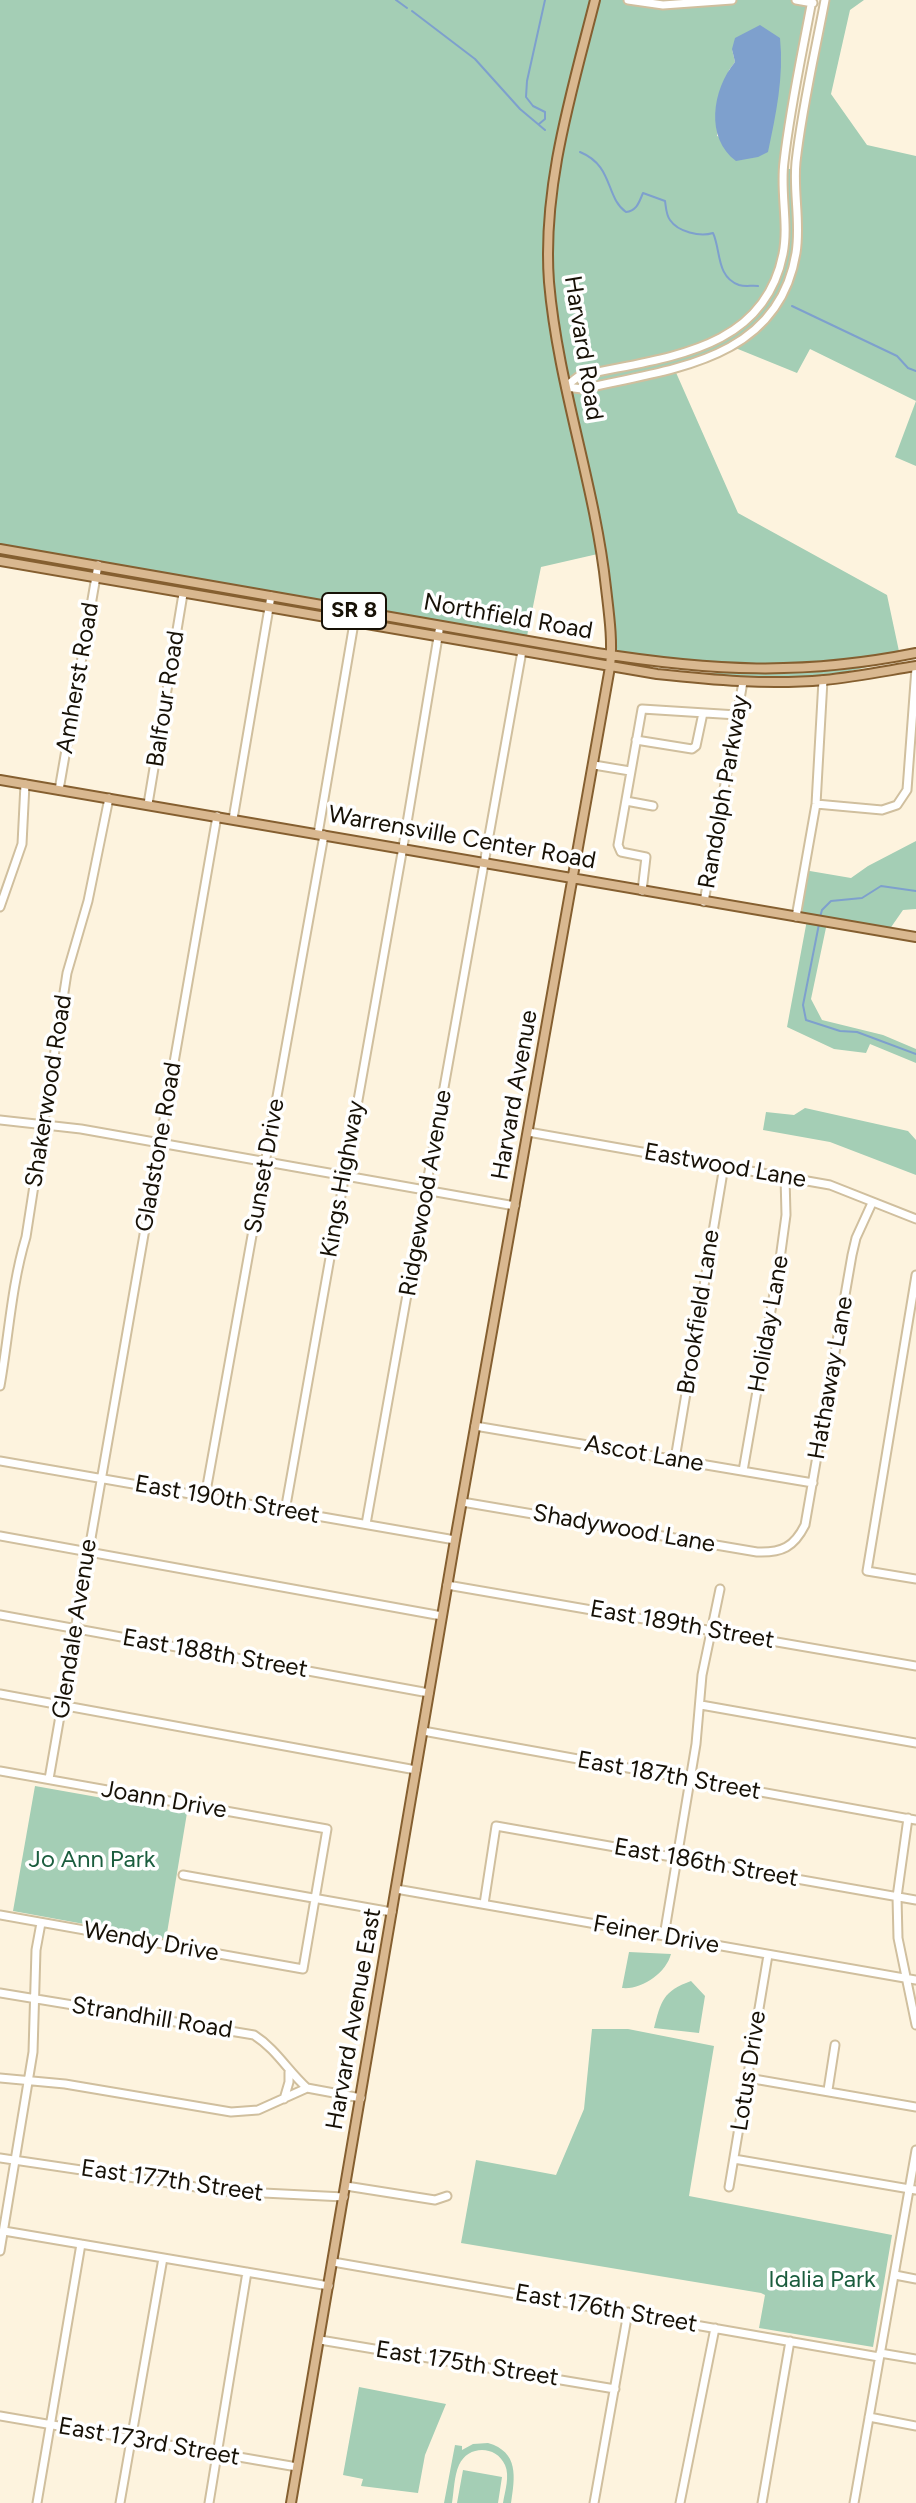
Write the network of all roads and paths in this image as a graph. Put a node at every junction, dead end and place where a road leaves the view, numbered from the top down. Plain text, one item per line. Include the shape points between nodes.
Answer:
1 (595, 0) edge
2 (628, 0) edge
3 (732, 0) edge
4 (796, 0) edge
5 (812, 1) edge
6 (678, 2) edge
7 (824, 2) edge
8 (783, 170) junction
9 (796, 170) junction
10 (797, 222) junction
11 (785, 223) junction
12 (704, 347) junction
13 (709, 359) junction
14 (566, 387) junction
15 (0, 549) edge
16 (0, 561) edge
17 (98, 565) junction
18 (96, 578) junction
19 (183, 594) junction
20 (271, 596) junction
21 (269, 608) junction
22 (354, 623) junction
23 (440, 625) junction
24 (438, 637) junction
25 (522, 651) junction
26 (915, 653) edge
27 (611, 655) junction
28 (916, 666) edge
29 (610, 667) junction
30 (823, 680) junction
31 (743, 682) junction
32 (703, 713) junction
33 (737, 715) junction
34 (636, 740) junction
35 (594, 765) junction
36 (630, 771) junction
37 (0, 780) edge
38 (25, 784) junction
39 (59, 790) junction
40 (109, 798) junction
41 (626, 801) junction
42 (148, 804) junction
43 (816, 804) junction
44 (653, 806) dead end
45 (217, 816) junction
46 (233, 819) junction
47 (321, 834) junction
48 (403, 847) junction
49 (486, 862) junction
50 (575, 878) junction
51 (642, 891) junction
52 (704, 902) junction
53 (0, 907) edge
54 (796, 917) junction
55 (916, 937) edge
56 (0, 1120) edge
57 (45, 1125) junction
58 (528, 1132) junction
59 (160, 1143) junction
60 (267, 1160) junction
61 (724, 1166) junction
62 (343, 1174) junction
63 (785, 1176) junction
64 (427, 1190) junction
65 (872, 1203) junction
66 (515, 1206) junction
67 (916, 1219) edge
68 (916, 1275) edge
69 (0, 1386) edge
70 (475, 1426) junction
71 (675, 1459) junction
72 (0, 1461) edge
73 (743, 1471) junction
74 (100, 1478) junction
75 (813, 1483) junction
76 (205, 1497) junction
77 (462, 1502) junction
78 (285, 1511) junction
79 (366, 1524) junction
80 (0, 1536) edge
81 (455, 1540) junction
82 (786, 1550) joint
83 (88, 1552) junction
84 (916, 1579) edge
85 (447, 1585) junction
86 (720, 1589) dead end
87 (0, 1615) edge
88 (442, 1616) junction
89 (74, 1628) junction
90 (711, 1630) junction
91 (916, 1666) edge
92 (429, 1693) junction
93 (0, 1694) edge
94 (63, 1705) junction
95 (701, 1705) junction
96 (423, 1731) junction
97 (916, 1743) edge
98 (416, 1770) junction
99 (0, 1771) edge
100 (49, 1779) junction
101 (690, 1780) junction
102 (912, 1819) edge
103 (678, 1858) junction
104 (183, 1875) dead end
105 (396, 1889) junction
106 (897, 1897) junction
107 (315, 1898) junction
108 (916, 1900) edge
109 (484, 1904) junction
110 (392, 1912) junction
111 (0, 1915) edge
112 (41, 1923) junction
113 (664, 1936) junction
114 (768, 1955) junction
115 (904, 1979) junction
116 (916, 1980) edge
117 (0, 1993) edge
118 (36, 1999) junction
119 (916, 2025) edge
120 (835, 2045) dead end
121 (289, 2072) junction
122 (0, 2078) edge
123 (748, 2078) junction
124 (28, 2082) junction
125 (307, 2088) junction
126 (828, 2090) junction
127 (361, 2098) junction
128 (284, 2099) junction
129 (916, 2107) edge
130 (916, 2150) edge
131 (0, 2158) edge
132 (15, 2158) junction
133 (734, 2159) junction
134 (346, 2186) junction
135 (729, 2187) dead end
136 (913, 2189) edge
137 (447, 2196) dead end
138 (344, 2197) junction
139 (4, 2231) junction
140 (81, 2244) junction
141 (0, 2251) edge
142 (163, 2258) junction
143 (333, 2262) junction
144 (247, 2272) junction
145 (895, 2275) junction
146 (916, 2279) edge
147 (329, 2286) junction
148 (628, 2312) junction
149 (715, 2328) junction
150 (320, 2340) junction
151 (790, 2341) junction
152 (880, 2355) junction
153 (916, 2359) edge
154 (615, 2389) junction
155 (0, 2416) edge
156 (869, 2417) junction
157 (50, 2425) junction
158 (916, 2426) edge
159 (131, 2439) junction
160 (217, 2453) junction
161 (297, 2467) junction
162 (37, 2503) edge
163 (120, 2503) edge
164 (209, 2503) edge
165 (291, 2503) edge
166 (594, 2503) edge
167 (680, 2503) edge
168 (762, 2503) edge
169 (854, 2503) edge

1 - 14 main road, Harvard Road via 557,158 550,215 549,280
2 - 6 street
3 - 6 street
4 - 5 street
5 - 7 street
5 - 8 street
7 - 9 street
8 - 9 street
8 - 11 street
9 - 10 street
10 - 11 street
10 - 13 street via 792,270 776,304 750,335
11 - 12 street via 784,251 770,292 744,324
12 - 13 street
12 - 14 street via 579,376
13 - 14 street via 582,389
14 - 27 main road, Harvard Road via 601,543
15 - 17 main road, Northfield Road / SR 8
16 - 18 main road, Northfield Road / SR 8
17 - 18 street, Amherst Road
17 - 20 main road, Northfield Road / SR 8
18 - 19 main road, Northfield Road / SR 8
18 - 39 street, Amherst Road
19 - 21 main road, Northfield Road / SR 8
19 - 42 street, Balfour Road
20 - 21 street
20 - 23 main road, Northfield Road / SR 8
21 - 22 main road, Northfield Road / SR 8
21 - 46 street
22 - 24 main road, Northfield Road / SR 8
22 - 47 street, Sunset Drive
23 - 24 street, Kings Highway
23 - 27 main road, Northfield Road / SR 8
24 - 25 main road, Northfield Road / SR 8
24 - 48 street, Kings Highway
25 - 29 main road, Northfield Road / SR 8
25 - 49 street, Ridgewood Avenue
26 - 27 main road, Northfield Road / SR 8 via 762,670 691,667
26 - 28 street
27 - 29 main road, Harvard Avenue
28 - 30 main road, Northfield Road / SR 8
28 - 43 street via 907,790 897,805 882,810
29 - 31 main road, Northfield Road / SR 8
29 - 35 main road, Harvard Avenue
30 - 31 main road, Northfield Road / SR 8
30 - 43 street
31 - 33 street, Randolph Parkway
32 - 33 street
32 - 34 street via 646,708
32 - 34 street via 692,749
33 - 52 street, Randolph Parkway
34 - 36 street
35 - 36 street
35 - 50 main road, Harvard Avenue
36 - 41 street
37 - 38 main road, Warrensville Center Road
38 - 39 main road, Warrensville Center Road
38 - 53 street via 22,844
39 - 40 main road, Warrensville Center Road
40 - 42 main road, Warrensville Center Road
40 - 57 street, Shakerwood Road via 67,973
41 - 44 street
41 - 51 street via 618,848 646,857
42 - 45 main road, Warrensville Center Road
43 - 54 street
45 - 46 main road, Warrensville Center Road
45 - 59 street, Gladstone Road
46 - 47 main road, Warrensville Center Road
47 - 48 main road, Warrensville Center Road
47 - 60 street, Sunset Drive
48 - 49 main road, Warrensville Center Road
48 - 62 street, Kings Highway
49 - 50 main road, Warrensville Center Road
49 - 64 street, Ridgewood Avenue
50 - 51 main road, Warrensville Center Road
50 - 58 main road, Harvard Avenue
51 - 52 main road, Warrensville Center Road
52 - 54 main road, Warrensville Center Road
54 - 55 main road, Warrensville Center Road
56 - 57 street
57 - 59 street
57 - 69 street, Shakerwood Road via 15,1273
58 - 61 street, Eastwood Lane
58 - 66 main road, Harvard Avenue
59 - 60 street
59 - 74 street, Gladstone Road
60 - 62 street
60 - 76 street, Sunset Drive
61 - 63 street, Eastwood Lane
61 - 71 street, Brookfield Lane
62 - 64 street
62 - 78 street, Kings Highway
63 - 65 street, Eastwood Lane via 846,1189
63 - 73 street, Holiday Lane via 780,1259
64 - 66 street
64 - 79 street, Ridgewood Avenue
65 - 67 street, Eastwood Lane
65 - 75 street, Hathaway Lane via 852,1255
66 - 70 main road, Harvard Avenue
68 - 84 street via 867,1571
70 - 71 street, Ascot Lane
70 - 77 main road, Harvard Avenue
71 - 73 street, Ascot Lane
72 - 74 street, East 190th Street
73 - 75 street, Ascot Lane
74 - 76 street, East 190th Street
74 - 83 street, Glendale Avenue
75 - 82 street, Hathaway Lane via 805,1525
76 - 78 street, East 190th Street
77 - 81 main road, Harvard Avenue
77 - 82 street, Shadywood Lane via 757,1552
78 - 79 street, East 190th Street
79 - 81 street, East 190th Street
80 - 83 street
81 - 85 main road, Harvard Avenue East
83 - 88 street
83 - 89 street, Glendale Avenue
85 - 88 main road, Harvard Avenue East
85 - 90 street, East 189th Street
86 - 90 street
87 - 89 street, East 188th Street
88 - 92 main road, Harvard Avenue East
89 - 92 street, East 188th Street
89 - 94 street, Glendale Avenue
90 - 91 street, East 189th Street
90 - 95 street
92 - 96 main road, Harvard Avenue East
93 - 94 street
94 - 98 street
94 - 100 street, Glendale Avenue
95 - 97 street
95 - 101 street
96 - 98 main road, Harvard Avenue East
96 - 101 street, East 187th Street
98 - 105 main road, Harvard Avenue East
99 - 100 street, Joann Drive
100 - 107 street, Joann Drive via 327,1829
101 - 102 street, East 187th Street
101 - 103 street
102 - 106 street
103 - 106 street, East 186th Street
103 - 109 street, East 186th Street via 496,1826
103 - 113 street
104 - 107 street
105 - 109 street, Feiner Drive
105 - 110 main road, Harvard Avenue East
106 - 108 street, East 186th Street
106 - 115 street
107 - 110 street
107 - 112 street, Wendy Drive via 303,1969
109 - 113 street, Feiner Drive
110 - 127 main road, Harvard Avenue East
111 - 112 street, Wendy Drive
112 - 118 street
113 - 114 street, Feiner Drive
114 - 115 street, Feiner Drive
114 - 123 street, Lotus Drive
115 - 116 street, Feiner Drive
115 - 119 street
117 - 118 street, Strandhill Road
118 - 121 street, Strandhill Road via 254,2035 269,2045
118 - 124 street
120 - 126 street
121 - 125 street, Strandhill Road
121 - 128 street
122 - 124 street
123 - 126 street
123 - 133 street, Lotus Drive
124 - 128 street via 231,2112 258,2110
124 - 132 street
125 - 127 street
125 - 128 street
126 - 129 street
127 - 134 main road, Harvard Avenue East
130 - 136 street
131 - 132 street, East 177th Street
132 - 138 street, East 177th Street via 223,2191
132 - 139 street
133 - 135 street, Lotus Drive
133 - 136 street
134 - 137 street via 435,2200
134 - 138 main road, Harvard Avenue East
136 - 145 street
138 - 143 main road, Harvard Avenue East
139 - 140 street
139 - 141 street
140 - 142 street
140 - 157 street
142 - 144 street
142 - 159 street
143 - 147 main road, Harvard Avenue East
143 - 148 street, East 176th Street
144 - 147 street
144 - 160 street
145 - 146 street
145 - 152 street
147 - 150 main road, Harvard Avenue East
148 - 149 street, East 176th Street
148 - 154 street
149 - 151 street, East 176th Street
149 - 167 street
150 - 154 street, East 175th Street
150 - 161 main road, Harvard Avenue East
151 - 152 street, East 176th Street
151 - 168 street
152 - 153 street, East 176th Street
152 - 156 street
154 - 166 street
155 - 157 street, East 173rd Street
156 - 158 street
156 - 169 street
157 - 159 street, East 173rd Street
157 - 162 street
159 - 160 street, East 173rd Street
159 - 163 street
160 - 161 street, East 173rd Street
160 - 164 street
161 - 165 main road, Harvard Avenue East

